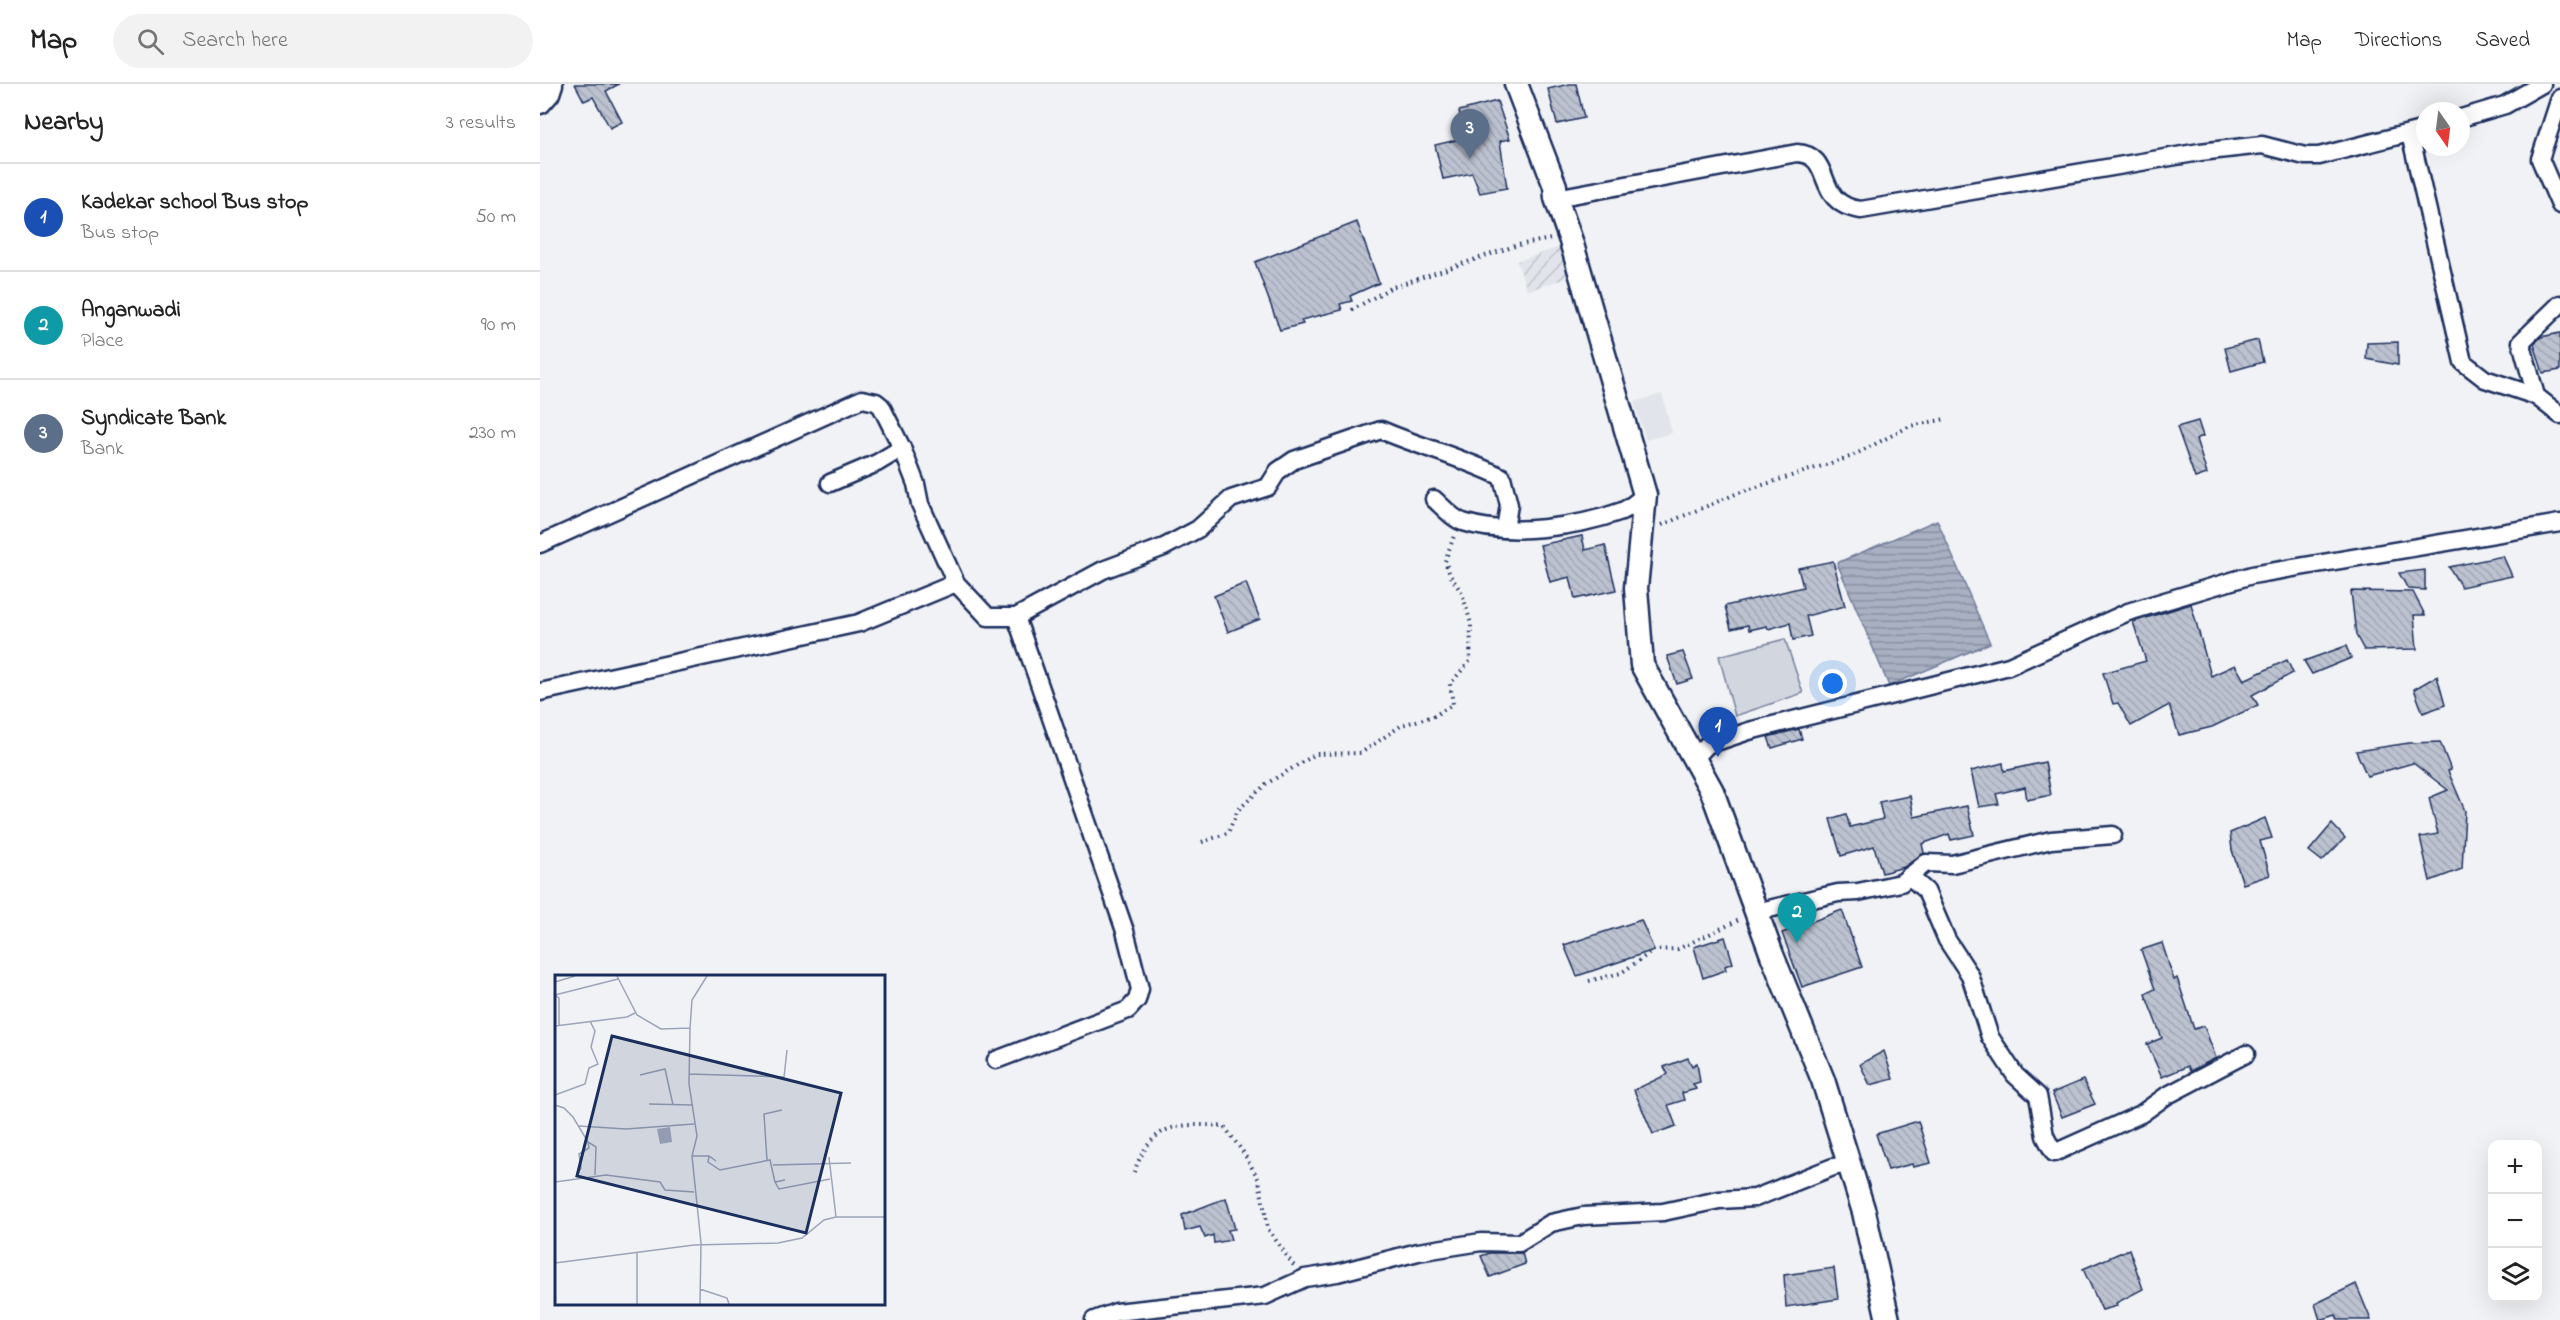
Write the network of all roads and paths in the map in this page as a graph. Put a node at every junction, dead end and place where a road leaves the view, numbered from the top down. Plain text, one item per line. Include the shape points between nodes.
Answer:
1 (551, 84) edge
2 (1516, 84) edge
3 (2542, 84) edge
4 (2560, 98) edge
5 (540, 102) edge
6 (2470, 115) edge
7 (2416, 132) edge
8 (2422, 156) edge
9 (1556, 198) junction
10 (2560, 205) edge
11 (1571, 241) junction
12 (2560, 304) edge
13 (1352, 310) dead end
14 (2536, 396) junction
15 (2560, 415) edge
16 (1946, 419) dead end
17 (902, 448) junction
18 (830, 483) dead end
19 (1645, 495) junction
20 (1434, 500) dead end
21 (1461, 522) junction
22 (2560, 523) edge
23 (1659, 526) dead end
24 (1505, 529) junction
25 (540, 544) edge
26 (956, 583) junction
27 (1016, 617) junction
28 (540, 692) edge
29 (1694, 759) junction
30 (2113, 835) dead end
31 (1202, 843) dead end
32 (1909, 876) junction
33 (1756, 912) junction
34 (1589, 981) dead end
35 (2246, 1054) dead end
36 (996, 1060) dead end
37 (1850, 1164) junction
38 (1134, 1172) dead end
39 (1305, 1278) junction
40 (1094, 1320) edge
41 (1888, 1320) edge

1 - 5 main road
2 - 9 main road via 1555,186
3 - 6 street via 2505,105
4 - 10 street via 2540,159
7 - 9 street via 2319,156 2262,145 2200,152 1861,210 1840,204 1832,196 1818,162 1812,156 1797,153
8 - 14 street via 2463,362 2485,379
9 - 11 main road
11 - 13 path via 1546,238 1476,258 1390,288
11 - 19 main road
12 - 14 street via 2521,342
14 - 15 street
16 - 23 path via 1910,426 1850,457 1738,493
17 - 18 street
17 - 25 street via 881,406 862,399
17 - 26 street via 920,504
19 - 24 street via 1625,510 1597,517 1545,528
19 - 29 main road via 1636,588 1642,665
20 - 21 street
21 - 24 street
21 - 31 path via 1446,561 1462,593 1471,624 1470,661 1450,684 1453,704 1434,716 1402,725 1361,753 1316,754 1266,784 1238,810 1228,833
22 - 29 street via 2252,575 2128,612 2008,666 1749,731 1707,745
24 - 27 street via 1509,505 1502,477 1467,460 1381,430 1294,460 1278,471 1268,486 1231,499 1198,528 1164,548 1102,570
26 - 27 street via 988,616
26 - 28 street via 859,622
27 - 36 street via 1125,931 1140,989 1128,1010
29 - 33 main road via 1712,791
30 - 32 street via 2051,840 1953,864 1926,863
32 - 33 street via 1901,883 1882,888 1838,893
32 - 35 street via 1926,891 1947,940 1970,975 1990,1037 2015,1075 2038,1096 2046,1136 2054,1153 2141,1114 2166,1096
33 - 34 path via 1678,949 1654,950 1621,973
33 - 37 main road via 1823,1080
37 - 39 street via 1755,1198 1719,1200 1663,1212 1583,1216 1551,1223 1518,1243 1480,1242 1418,1252
37 - 41 main road
38 - 39 path via 1142,1151 1163,1130 1224,1126 1259,1180 1269,1229
39 - 40 street via 1265,1296 1116,1312

